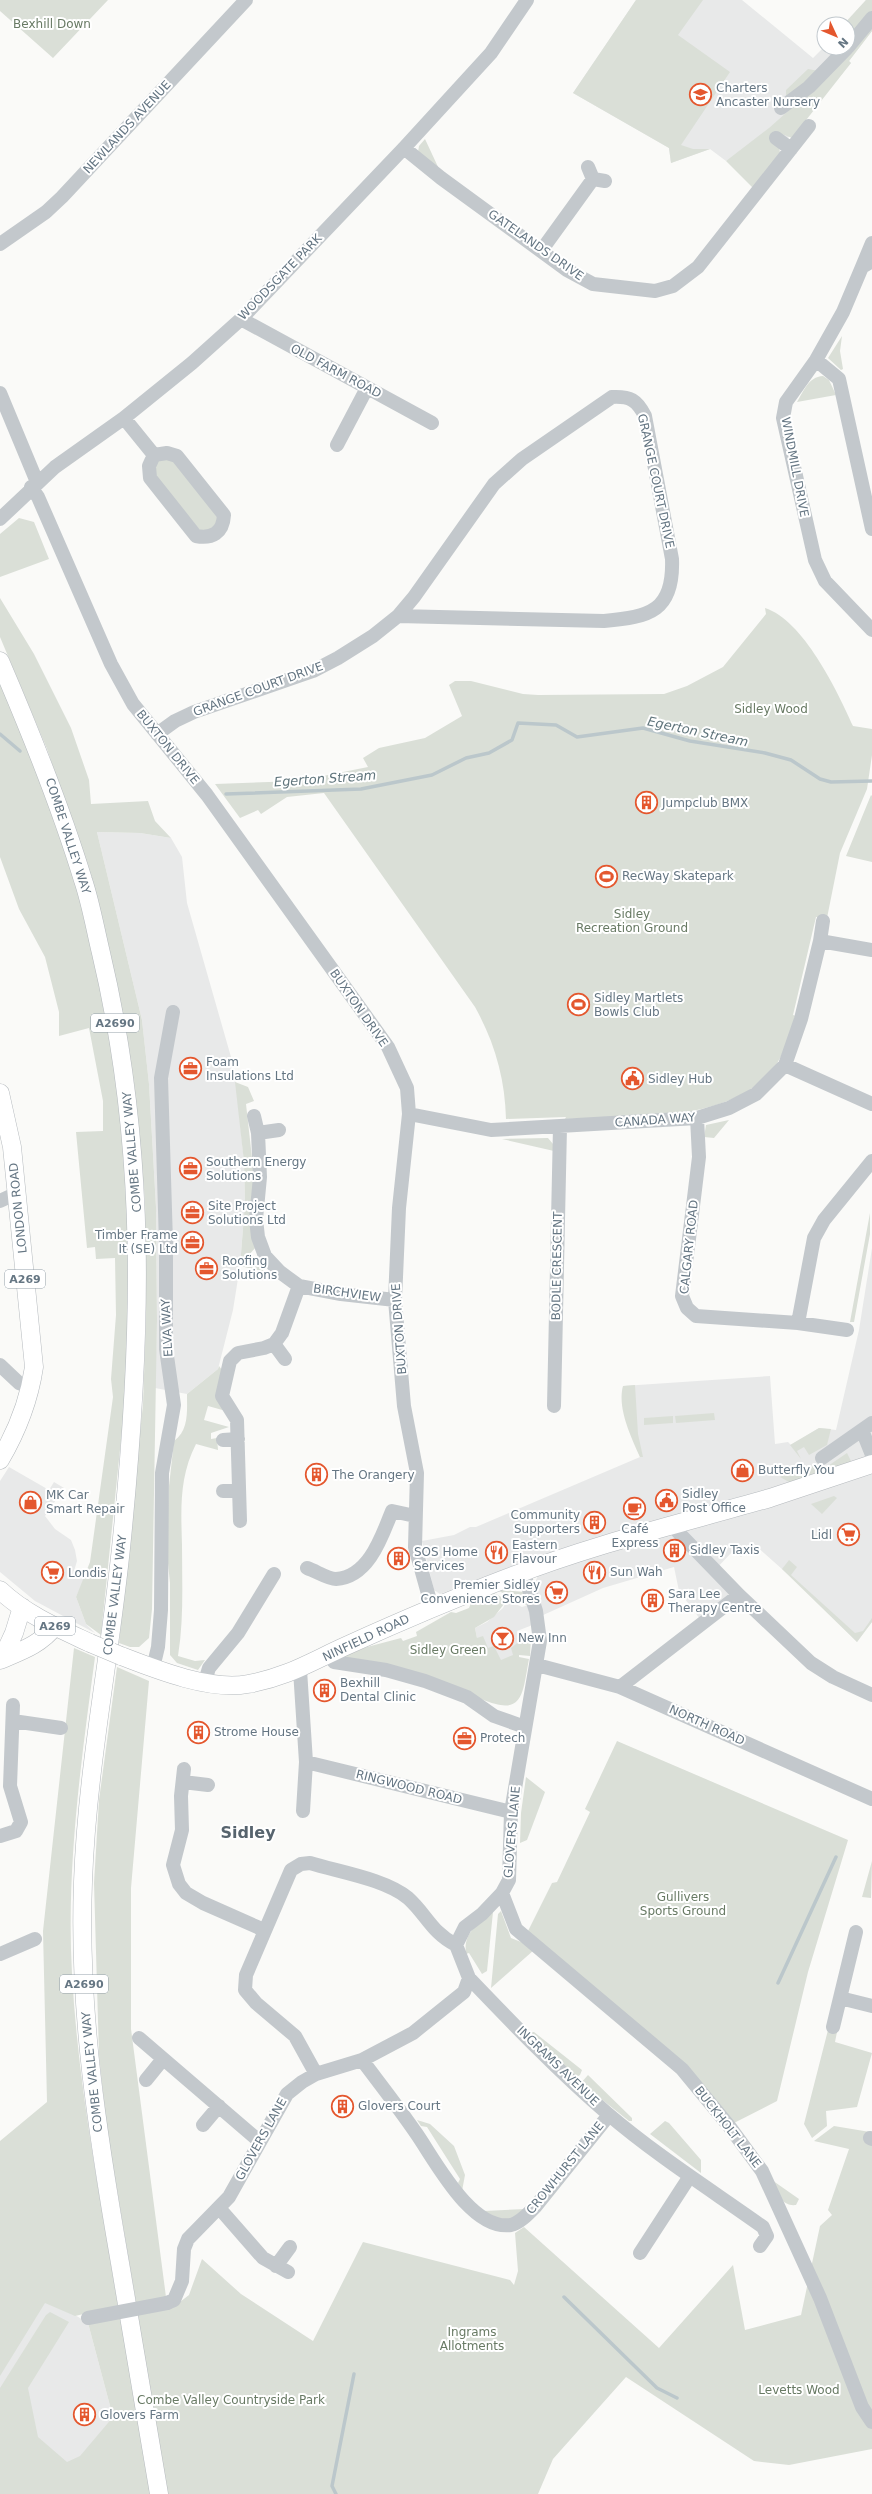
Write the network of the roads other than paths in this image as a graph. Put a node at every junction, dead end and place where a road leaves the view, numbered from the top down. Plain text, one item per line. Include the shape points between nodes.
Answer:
1 (246, 0) edge
2 (526, 0) edge
3 (872, 18) edge
4 (856, 37) edge
5 (839, 56) edge
6 (782, 108) dead end
7 (809, 126) dead end
8 (776, 138) dead end
9 (404, 148) junction
10 (791, 150) junction
11 (595, 176) dead end
12 (872, 243) edge
13 (0, 244) edge
14 (541, 251) junction
15 (867, 264) edge
16 (240, 319) junction
17 (816, 360) junction
18 (367, 388) junction
19 (0, 393) edge
20 (124, 418) junction
21 (432, 423) dead end
22 (337, 445) dead end
23 (154, 455) junction
24 (34, 484) junction
25 (0, 519) edge
26 (870, 533) edge
27 (398, 616) junction
28 (872, 630) edge
29 (0, 661) edge
30 (157, 734) junction
31 (823, 921) dead end
32 (820, 941) junction
33 (872, 950) edge
34 (173, 1012) dead end
35 (785, 1065) junction
36 (0, 1093) edge
37 (872, 1104) edge
38 (409, 1114) junction
39 (254, 1116) dead end
40 (697, 1118) junction
41 (560, 1126) junction
42 (279, 1130) dead end
43 (258, 1133) junction
44 (872, 1161) edge
45 (17, 1193) junction
46 (0, 1201) edge
47 (299, 1286) junction
48 (394, 1300) junction
49 (798, 1323) junction
50 (847, 1330) dead end
51 (274, 1344) junction
52 (285, 1359) dead end
53 (0, 1365) edge
54 (31, 1387) junction
55 (554, 1406) dead end
56 (867, 1427) edge
57 (238, 1439) junction
58 (223, 1440) dead end
59 (872, 1455) edge
60 (822, 1458) dead end
61 (0, 1460) edge
62 (872, 1464) edge
63 (239, 1490) junction
64 (223, 1491) dead end
65 (415, 1516) junction
66 (240, 1521) dead end
67 (676, 1524) junction
68 (308, 1568) dead end
69 (523, 1572) junction
70 (274, 1574) dead end
71 (0, 1590) edge
72 (739, 1595) junction
73 (22, 1607) junction
74 (432, 1608) junction
75 (55, 1626) junction
76 (329, 1655) junction
77 (1, 1660) edge
78 (537, 1665) junction
79 (153, 1668) junction
80 (300, 1670) junction
81 (204, 1682) junction
82 (620, 1687) junction
83 (872, 1695) edge
84 (13, 1705) dead end
85 (13, 1721) junction
86 (61, 1728) dead end
87 (524, 1728) junction
88 (306, 1762) junction
89 (208, 1785) dead end
90 (872, 1799) edge
91 (303, 1811) dead end
92 (511, 1812) junction
93 (0, 1836) edge
94 (502, 1893) junction
95 (264, 1930) junction
96 (856, 1932) dead end
97 (25, 1938) dead end
98 (456, 1945) junction
99 (0, 1954) edge
100 (469, 1978) junction
101 (840, 1998) junction
102 (872, 2006) edge
103 (833, 2027) dead end
104 (139, 2038) dead end
105 (163, 2059) junction
106 (362, 2060) junction
107 (316, 2074) junction
108 (146, 2080) dead end
109 (219, 2106) junction
110 (609, 2115) junction
111 (203, 2125) dead end
112 (259, 2141) junction
113 (690, 2176) junction
114 (220, 2209) junction
115 (760, 2246) dead end
116 (290, 2247) dead end
117 (640, 2253) dead end
118 (88, 2318) dead end
119 (872, 2422) edge
120 (159, 2494) edge

1 - 13 street, NEWLANDS AVENUE via 62,197 46,212
2 - 9 street, WOODSGATE PARK via 491,53
3 - 4 street
5 - 6 street via 809,88
7 - 10 street, GATELANDS DRIVE
8 - 10 street
9 - 14 street, GATELANDS DRIVE
9 - 16 street, WOODSGATE PARK
10 - 14 street, GATELANDS DRIVE via 713,251 698,267 673,286 655,292 593,284 567,270
11 - 14 street
12 - 15 street, WINDMILL DRIVE
15 - 17 street, WINDMILL DRIVE
16 - 18 street, OLD FARM ROAD
16 - 20 street, WOODSGATE PARK via 192,363
17 - 26 street via 839,379
17 - 28 street, WINDMILL DRIVE via 786,402 783,418 815,560 825,581
18 - 21 street, OLD FARM ROAD
18 - 22 street
19 - 24 street, BUXTON DRIVE
20 - 23 street
20 - 24 street, WOODSGATE PARK
23 - 23 street via 167,453 177,456 224,515 224,525 217,533 208,538 196,536 150,478 149,466
24 - 25 street, WOODSGATE PARK
24 - 30 street, BUXTON DRIVE via 111,664 133,704
27 - 27 street, GRANGE COURT DRIVE via 494,484 522,460 612,397 624,396 640,405 645,416 672,559 673,580 670,591 658,607 644,615 604,621
27 - 30 street, GRANGE COURT DRIVE via 338,658 313,672 194,712
29 - 120 main road, COMBE VALLEY WAY / A2690 via 42,759 84,883 109,987 127,1090 135,1170 139,1278 134,1402 122,1542 90,1798 83,1883 84,1971 88,2056 97,2130
30 - 38 street, BUXTON DRIVE via 207,794 388,1047 407,1088
31 - 32 street, CANADA WAY
32 - 33 street
32 - 35 street, CANADA WAY via 801,1019
34 - 79 street, ELVA WAY via 161,1078 166,1349 174,1405 162,1474 160,1623
35 - 37 street
35 - 40 street, CANADA WAY via 756,1094 729,1108
36 - 45 main road, LONDON ROAD / A269 via 12,1147
38 - 41 street, CANADA WAY via 491,1130
38 - 48 street, BUXTON DRIVE via 399,1208
39 - 43 street, BIRCHVIEW
40 - 41 street, CANADA WAY
40 - 49 street, CALGARY ROAD via 700,1157 682,1296 687,1308 696,1316
41 - 55 street, BODLE CRESCENT
42 - 43 street
43 - 47 street, BIRCHVIEW via 258,1237 265,1256 280,1272
44 - 49 street via 824,1220 814,1238
45 - 46 street
45 - 54 main road, LONDON ROAD / A269 via 34,1367
47 - 48 street, BIRCHVIEW
47 - 51 street, BIRCHVIEW via 282,1333
48 - 65 street, BUXTON DRIVE via 404,1406 417,1473
49 - 50 street, CALGARY ROAD
51 - 52 street
51 - 57 street via 238,1353 230,1361 222,1396 237,1420
53 - 54 street via 19,1383
54 - 61 main road, LONDON ROAD / A269 via 19,1422
56 - 59 street
56 - 60 street
57 - 58 street
57 - 63 street
62 - 67 main road, NINFIELD ROAD / A269
63 - 64 street
63 - 66 street
65 - 68 street via 392,1511 379,1546 352,1575 335,1579
65 - 74 street, BUXTON DRIVE via 415,1547 419,1569
67 - 69 main road, NINFIELD ROAD / A269 via 557,1559
67 - 72 street via 677,1531
69 - 74 main road, NINFIELD ROAD / A269
69 - 78 street, GLOVERS LANE via 538,1621 540,1641
70 - 81 street via 238,1633 209,1668
71 - 73 main road, A269
72 - 82 street
72 - 83 street via 811,1663 828,1675
73 - 75 main road, A269
73 - 77 main road via 14,1633
74 - 76 main road, NINFIELD ROAD / A269
75 - 77 main road via 41,1641
75 - 79 main road, A269, bridge
76 - 80 main road, NINFIELD ROAD / A269
76 - 87 street via 334,1662 386,1670 425,1681 467,1697 494,1716
78 - 82 street, NORTH ROAD
78 - 87 street, GLOVERS LANE
79 - 81 main road, NINFIELD ROAD / A269
80 - 81 main road, NINFIELD ROAD / A269 via 247,1684
80 - 88 street
82 - 90 street, NORTH ROAD
84 - 85 street
85 - 86 street
85 - 93 street via 10,1786 21,1822 16,1831
87 - 92 street, GLOVERS LANE
88 - 91 street
88 - 92 street, RINGWOOD ROAD
89 - 95 street via 183,1776 182,1830 173,1865 175,1875 186,1893
92 - 94 street, GLOVERS LANE via 509,1880
94 - 98 street, GLOVERS LANE via 465,1927
94 - 119 street, BUCKHOLT LANE via 516,1929 682,2069 730,2126 762,2171 820,2298 862,2407
95 - 98 street via 290,1870 301,1864 310,1863 385,1885 400,1893 409,1899 433,1930
95 - 107 street via 246,1975 245,1990 256,2003 295,2036
96 - 101 street via 848,1946
97 - 99 street
98 - 100 street
100 - 106 street, GLOVERS LANE via 464,1992 413,2033
100 - 110 street, INGRAMS AVENUE via 538,2049
101 - 102 street
101 - 103 street
104 - 105 street
105 - 108 street
105 - 109 street
106 - 107 street, GLOVERS LANE
106 - 110 street, CROWHURST LANE via 417,2134 455,2192 484,2219 501,2224 511,2224 524,2217
107 - 112 street, GLOVERS LANE via 287,2094
109 - 111 street
109 - 112 street
110 - 113 street, INGRAMS AVENUE
112 - 114 street, GLOVERS LANE
113 - 115 street, INGRAMS AVENUE via 763,2227 767,2236
113 - 117 street
114 - 116 street via 263,2258 282,2269
114 - 118 street, GLOVERS LANE, bridge via 188,2240 184,2249 182,2281 174,2300

